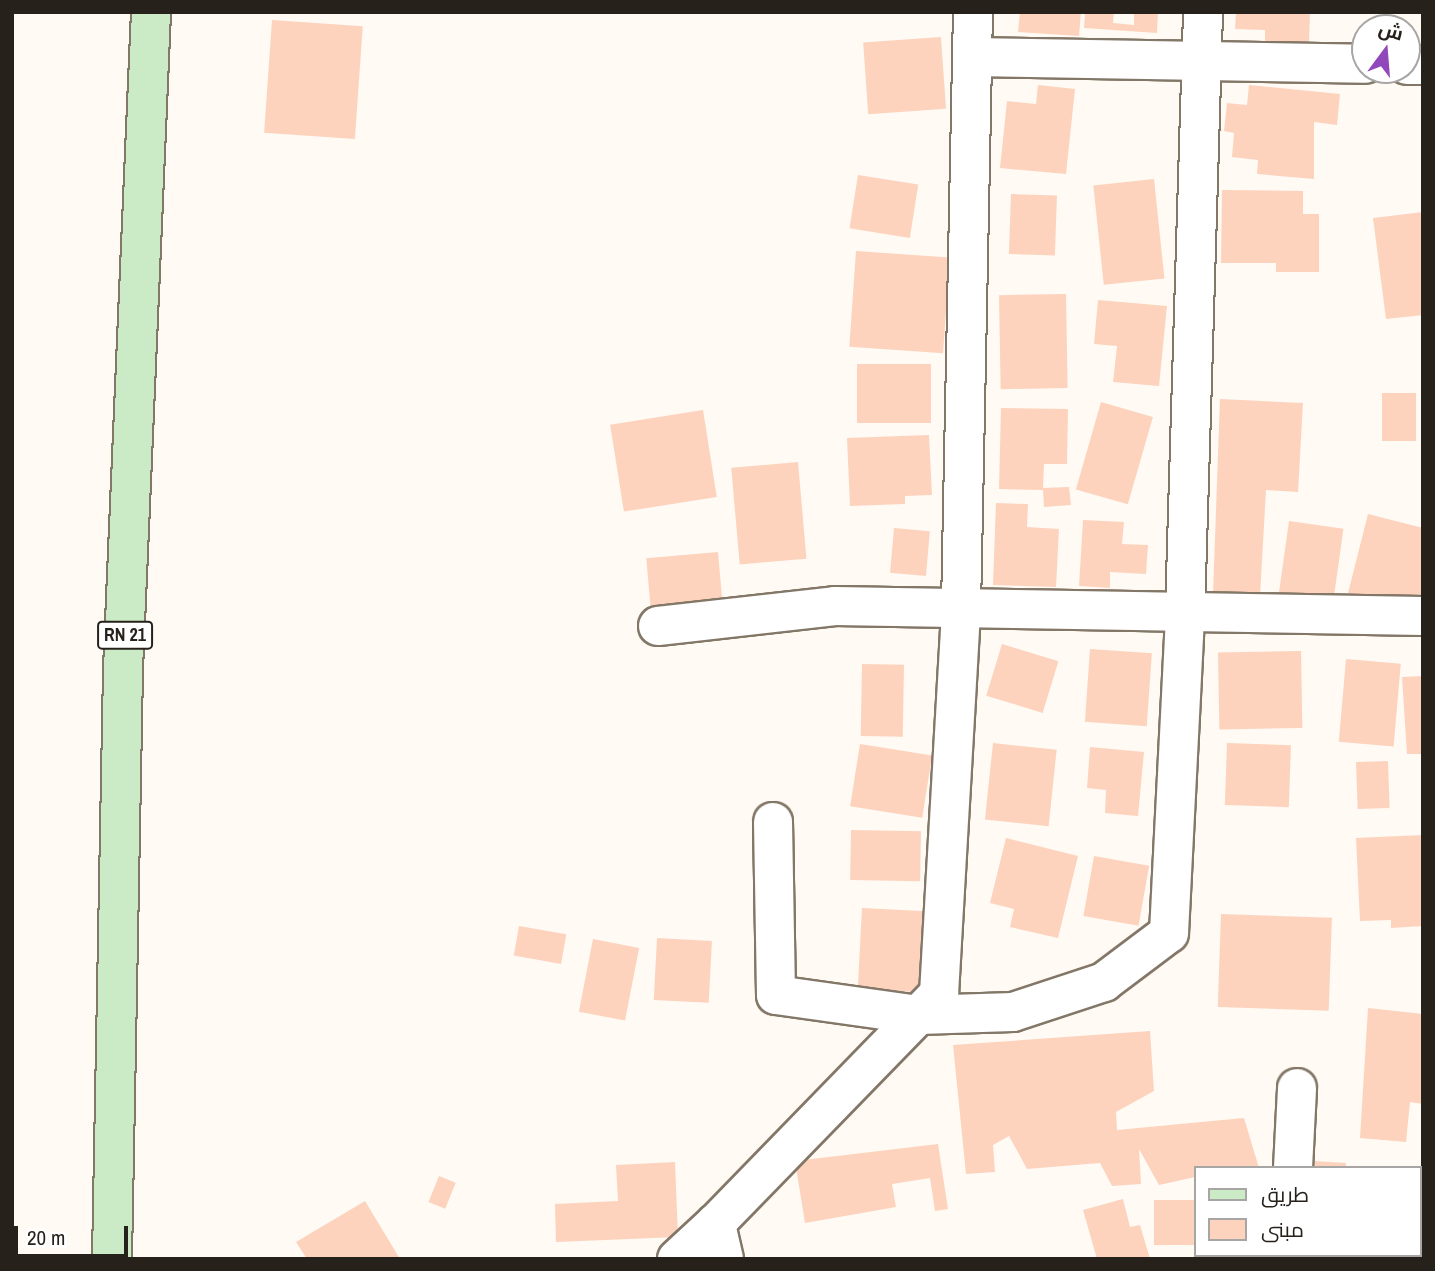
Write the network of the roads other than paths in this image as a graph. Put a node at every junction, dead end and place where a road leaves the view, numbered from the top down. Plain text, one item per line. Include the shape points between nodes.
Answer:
1 (151, 12) edge
2 (973, 12) edge
3 (1203, 12) edge
4 (972, 57) junction
5 (1203, 61) junction
6 (1351, 64) edge
7 (961, 608) junction
8 (1185, 612) junction
9 (1423, 616) edge
10 (658, 626) dead end
11 (774, 822) dead end
12 (919, 1015) junction
13 (1297, 1088) dead end
14 (1293, 1166) edge
15 (720, 1241) edge
16 (112, 1259) edge
17 (677, 1259) edge

1 - 16 main road, RN 21 via 123,669
2 - 4 street
3 - 5 street
4 - 5 street
4 - 7 street
5 - 6 street
5 - 8 street
7 - 8 street
7 - 10 street via 835,606
7 - 12 street via 939,994
8 - 9 street
8 - 12 street via 1169,933 1104,982 1013,1013
11 - 12 street via 776,995
12 - 15 street
13 - 14 street
15 - 17 street

